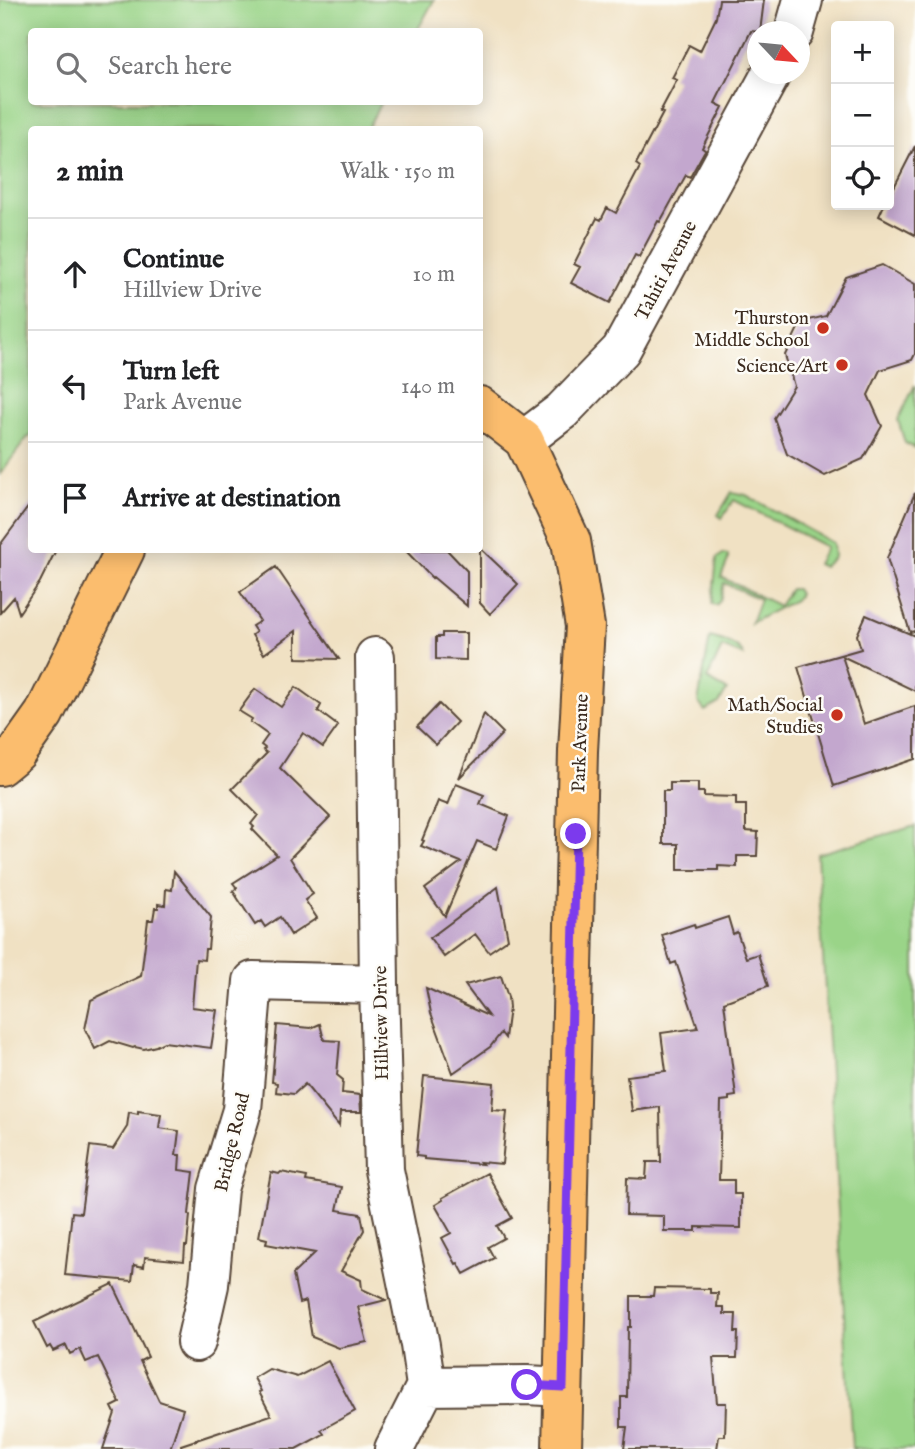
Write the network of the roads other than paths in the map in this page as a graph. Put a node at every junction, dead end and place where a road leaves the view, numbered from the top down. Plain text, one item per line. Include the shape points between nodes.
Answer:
1 (803, 0) edge
2 (797, 21) edge
3 (766, 84) edge
4 (483, 408) edge
5 (524, 440) junction
6 (124, 553) edge
7 (375, 657) dead end
8 (0, 766) edge
9 (379, 984) junction
10 (196, 1342) dead end
11 (426, 1386) junction
12 (563, 1387) junction
13 (394, 1449) edge
14 (562, 1449) edge

1 - 2 street
3 - 5 street, Tahiti Avenue via 621,350 562,411
4 - 5 main road, Park Avenue
5 - 12 main road, Park Avenue via 571,541 585,626
6 - 8 main road via 44,714 17,752
7 - 9 street, Hillview Drive
9 - 10 street, Bridge Road via 253,981 242,1110 218,1189 209,1285
9 - 11 street, Hillview Drive via 383,1170
11 - 12 street
11 - 13 street
12 - 14 main road, Park Avenue

